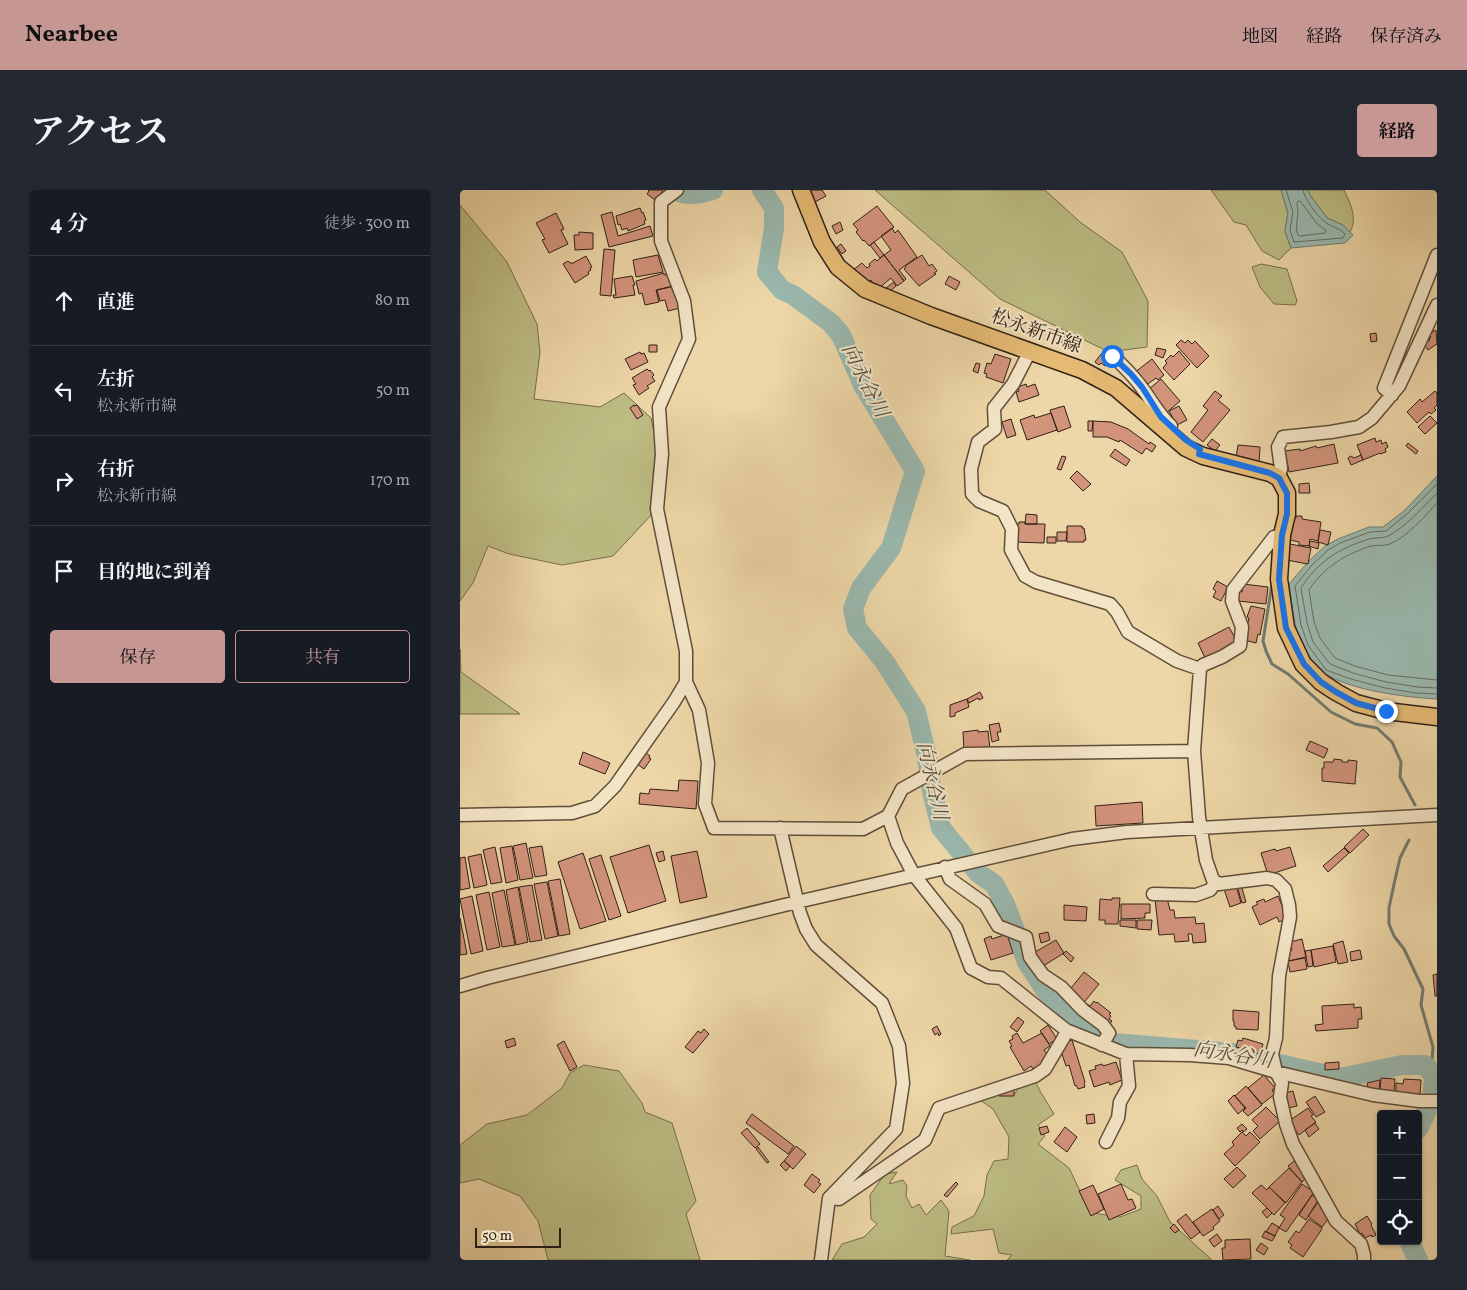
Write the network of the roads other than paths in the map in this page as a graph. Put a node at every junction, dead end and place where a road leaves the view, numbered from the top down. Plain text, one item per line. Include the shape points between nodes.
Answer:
1 (677, 190) edge
2 (801, 190) edge
3 (1437, 255) edge
4 (1437, 305) edge
5 (1030, 351) junction
6 (1112, 356) dead end
7 (1392, 395) junction
8 (1199, 454) junction
9 (1279, 478) junction
10 (1282, 535) junction
11 (1200, 669) junction
12 (686, 682) junction
13 (1437, 717) edge
14 (1194, 751) junction
15 (460, 815) edge
16 (1437, 815) edge
17 (888, 816) junction
18 (780, 828) junction
19 (1201, 828) junction
20 (948, 867) junction
21 (914, 875) junction
22 (1216, 882) junction
23 (1153, 894) dead end
24 (797, 902) junction
25 (460, 986) edge
26 (1066, 1030) junction
27 (1102, 1045) junction
28 (1126, 1054) junction
29 (1276, 1072) junction
30 (1437, 1101) edge
31 (1106, 1142) dead end
32 (829, 1198) junction
33 (821, 1260) edge
34 (1364, 1260) edge

1 - 12 street via 661,202 660,241 684,301 689,339 659,407 662,454 657,509 686,650
2 - 5 main road, 松永新市線 via 822,242 838,267 865,289
3 - 7 street via 1384,388
4 - 7 street
5 - 8 main road, 松永新市線 via 1082,370 1116,388 1186,448
5 - 11 street via 1013,384 994,408 995,429 978,442 971,470 972,494 979,501 1004,511 1012,529 1011,550 1025,576 1110,604 1128,632 1177,661
6 - 8 street via 1142,387 1161,417 1200,449
7 - 9 street via 1372,418 1359,427 1283,437 1278,447
8 - 9 main road, 松永新市線
9 - 10 main road via 1287,493
10 - 11 street via 1274,537 1233,590 1232,601 1242,627 1240,646
10 - 13 main road via 1279,579 1286,628 1304,664 1321,682 1356,703 1386,711
11 - 14 street
12 - 15 street via 615,786 595,806 572,813
12 - 18 street via 699,710 708,763 705,804 714,828
14 - 17 street via 965,754 902,789
14 - 19 street
16 - 19 street
17 - 18 street via 863,829
17 - 21 street
18 - 24 street
19 - 20 street via 1072,839
19 - 22 street via 1206,860
20 - 21 street
20 - 27 street via 950,879 985,904 998,926 1026,938 1030,957 1043,975 1103,1025 1109,1032
21 - 24 street
21 - 26 street via 956,928 971,968 988,977 1001,978
22 - 23 street via 1210,890 1196,895
22 - 29 street via 1267,878 1276,880 1285,889 1290,917 1279,976 1276,1038 1272,1054
24 - 25 street
24 - 32 street via 806,929 816,945 882,1003 899,1046 904,1083 896,1129
26 - 27 street
26 - 32 street via 1046,1069 1035,1076 939,1108 925,1140 839,1199
27 - 28 street
28 - 29 street via 1229,1058
28 - 31 street via 1129,1086
29 - 30 street via 1373,1095 1419,1102
29 - 34 street via 1282,1083 1280,1097 1293,1144 1336,1221 1361,1244
32 - 33 street

